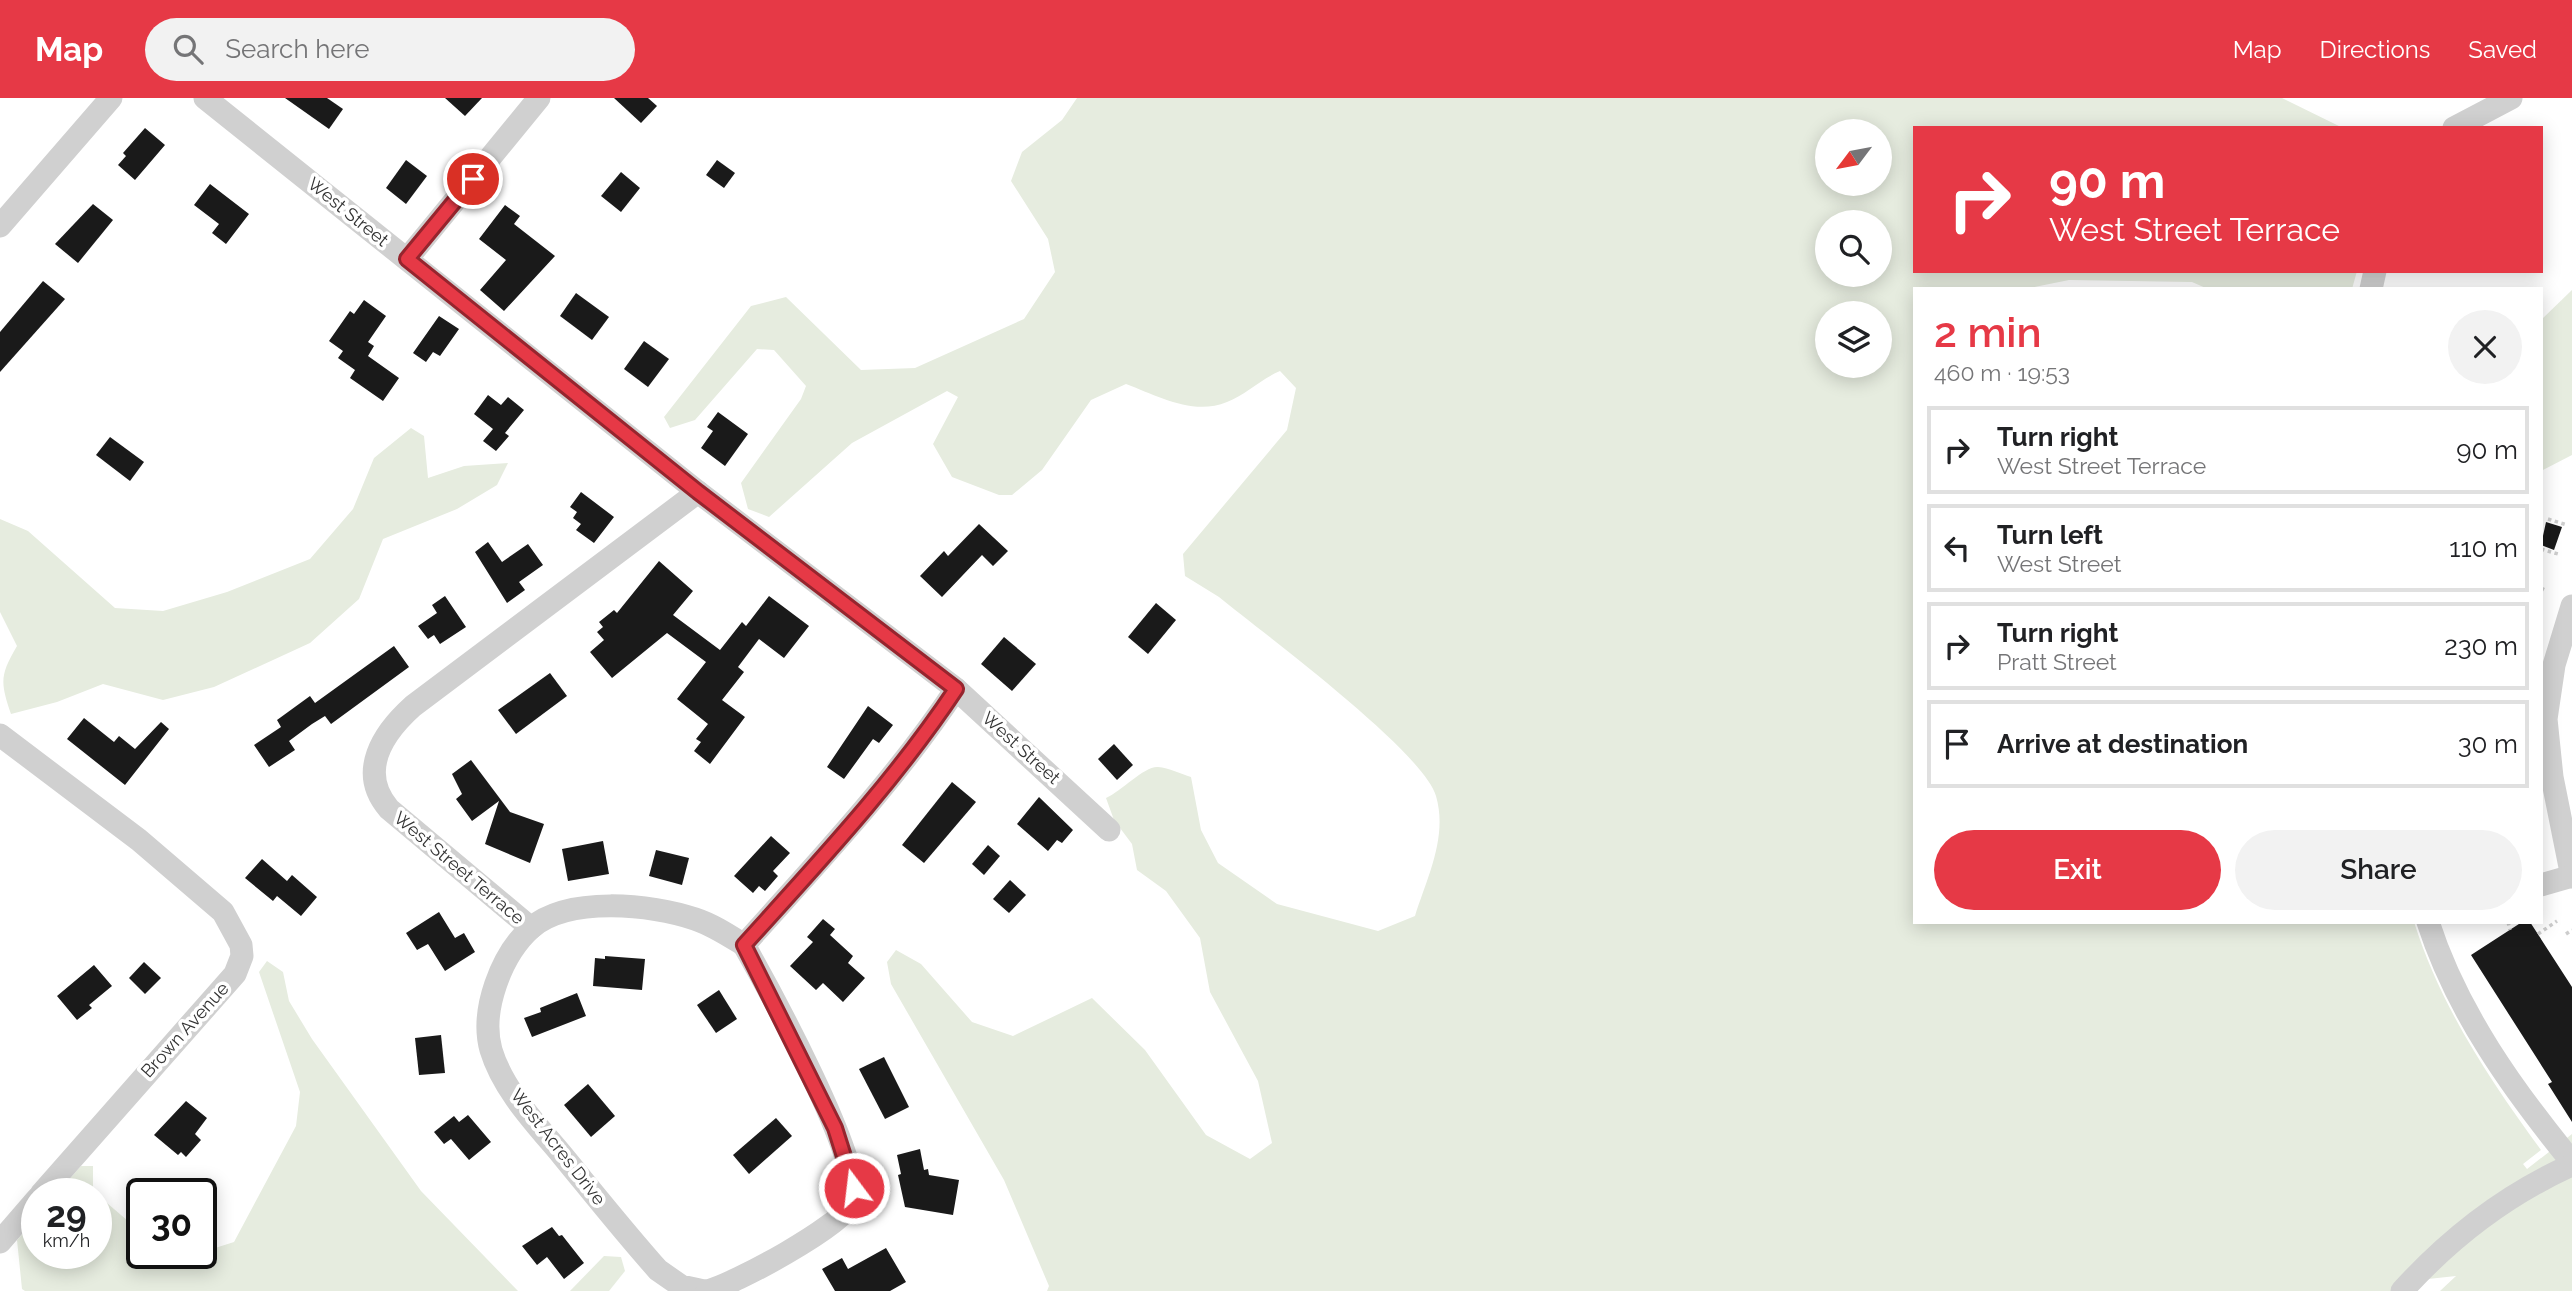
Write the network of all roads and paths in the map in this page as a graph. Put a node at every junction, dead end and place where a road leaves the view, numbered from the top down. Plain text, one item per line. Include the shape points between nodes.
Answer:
1 (111, 98) edge
2 (205, 98) edge
3 (539, 98) edge
4 (2511, 98) edge
5 (2458, 126) edge
6 (0, 226) edge
7 (407, 259) junction
8 (698, 492) junction
9 (2548, 520) dead end
10 (2567, 525) dead end
11 (2543, 549) edge
12 (2558, 554) dead end
13 (2572, 606) edge
14 (956, 689) junction
15 (0, 735) edge
16 (2565, 812) edge
17 (1110, 830) dead end
18 (2572, 876) edge
19 (2543, 884) edge
20 (2557, 921) dead end
21 (2429, 924) edge
22 (2508, 924) edge
23 (531, 928) junction
24 (2510, 930) dead end
25 (2572, 930) edge
26 (2538, 934) dead end
27 (2566, 934) dead end
28 (744, 945) junction
29 (2572, 1163) edge
30 (55, 1178) edge
31 (21, 1218) edge
32 (0, 1242) edge
33 (705, 1291) edge
34 (2402, 1291) edge

1 - 6 street
2 - 7 street, West Street
3 - 7 street
4 - 5 street
7 - 8 street, West Street
8 - 14 street, West Street
8 - 23 street, West Street Terrace via 419,701 391,728 377,755 374,781 389,809
9 - 10 path
11 - 12 path
13 - 16 street via 2554,665 2546,719
14 - 17 street, West Street
14 - 28 street via 919,742
15 - 30 street, Brown Avenue via 139,839 205,895 233,926 242,956 235,974
16 - 18 street
18 - 19 street
20 - 26 path
21 - 29 street via 2441,960 2484,1043
22 - 24 path
23 - 28 street, West Street Terrace via 553,914 576,908 644,909 696,919
23 - 33 street, West Acres Drive via 509,955 496,984 489,1032 497,1066 518,1101 658,1270 681,1286
25 - 27 path
28 - 33 street, West Acres Drive via 835,1128 854,1188 852,1203 837,1220 740,1279
29 - 34 street via 2476,1223
31 - 32 street

